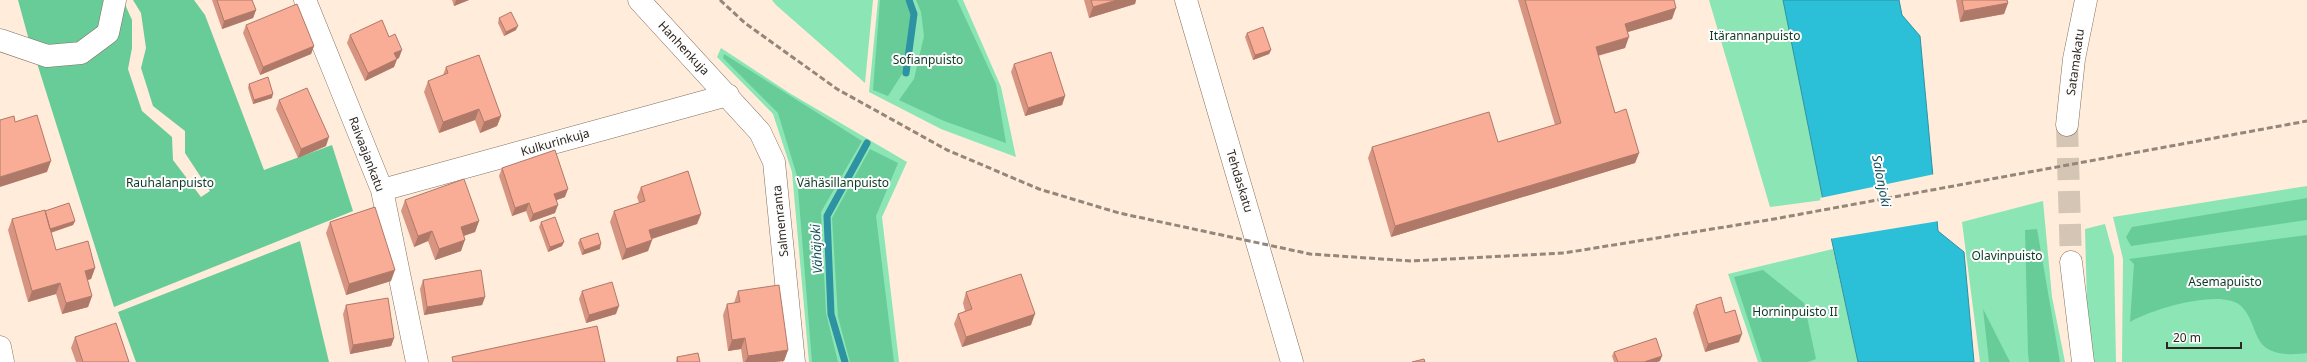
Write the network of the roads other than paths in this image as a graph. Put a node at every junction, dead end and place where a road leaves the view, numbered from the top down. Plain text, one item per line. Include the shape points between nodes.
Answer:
1 (115, 0) edge
2 (304, 0) edge
3 (639, 0) edge
4 (1186, 0) edge
5 (2086, 0) edge
6 (0, 40) edge
7 (728, 95) junction
8 (2067, 125) tunnel mouth
9 (382, 190) junction
10 (2071, 262) tunnel mouth
11 (0, 346) edge
12 (3, 362) edge
13 (417, 362) edge
14 (794, 362) edge
15 (1292, 362) edge
16 (2083, 362) edge

1 - 6 street via 108,33 81,53 47,56
2 - 9 street, Raivaajankatu
3 - 7 street, Hanhenkuja
4 - 15 street, Tehdaskatu
5 - 8 street, Satamakatu via 2074,59
7 - 9 street, Kulkurinkuja
7 - 14 street, Salmenranta via 760,132 774,162
9 - 13 street, Raivaajankatu
10 - 16 street
11 - 12 street

